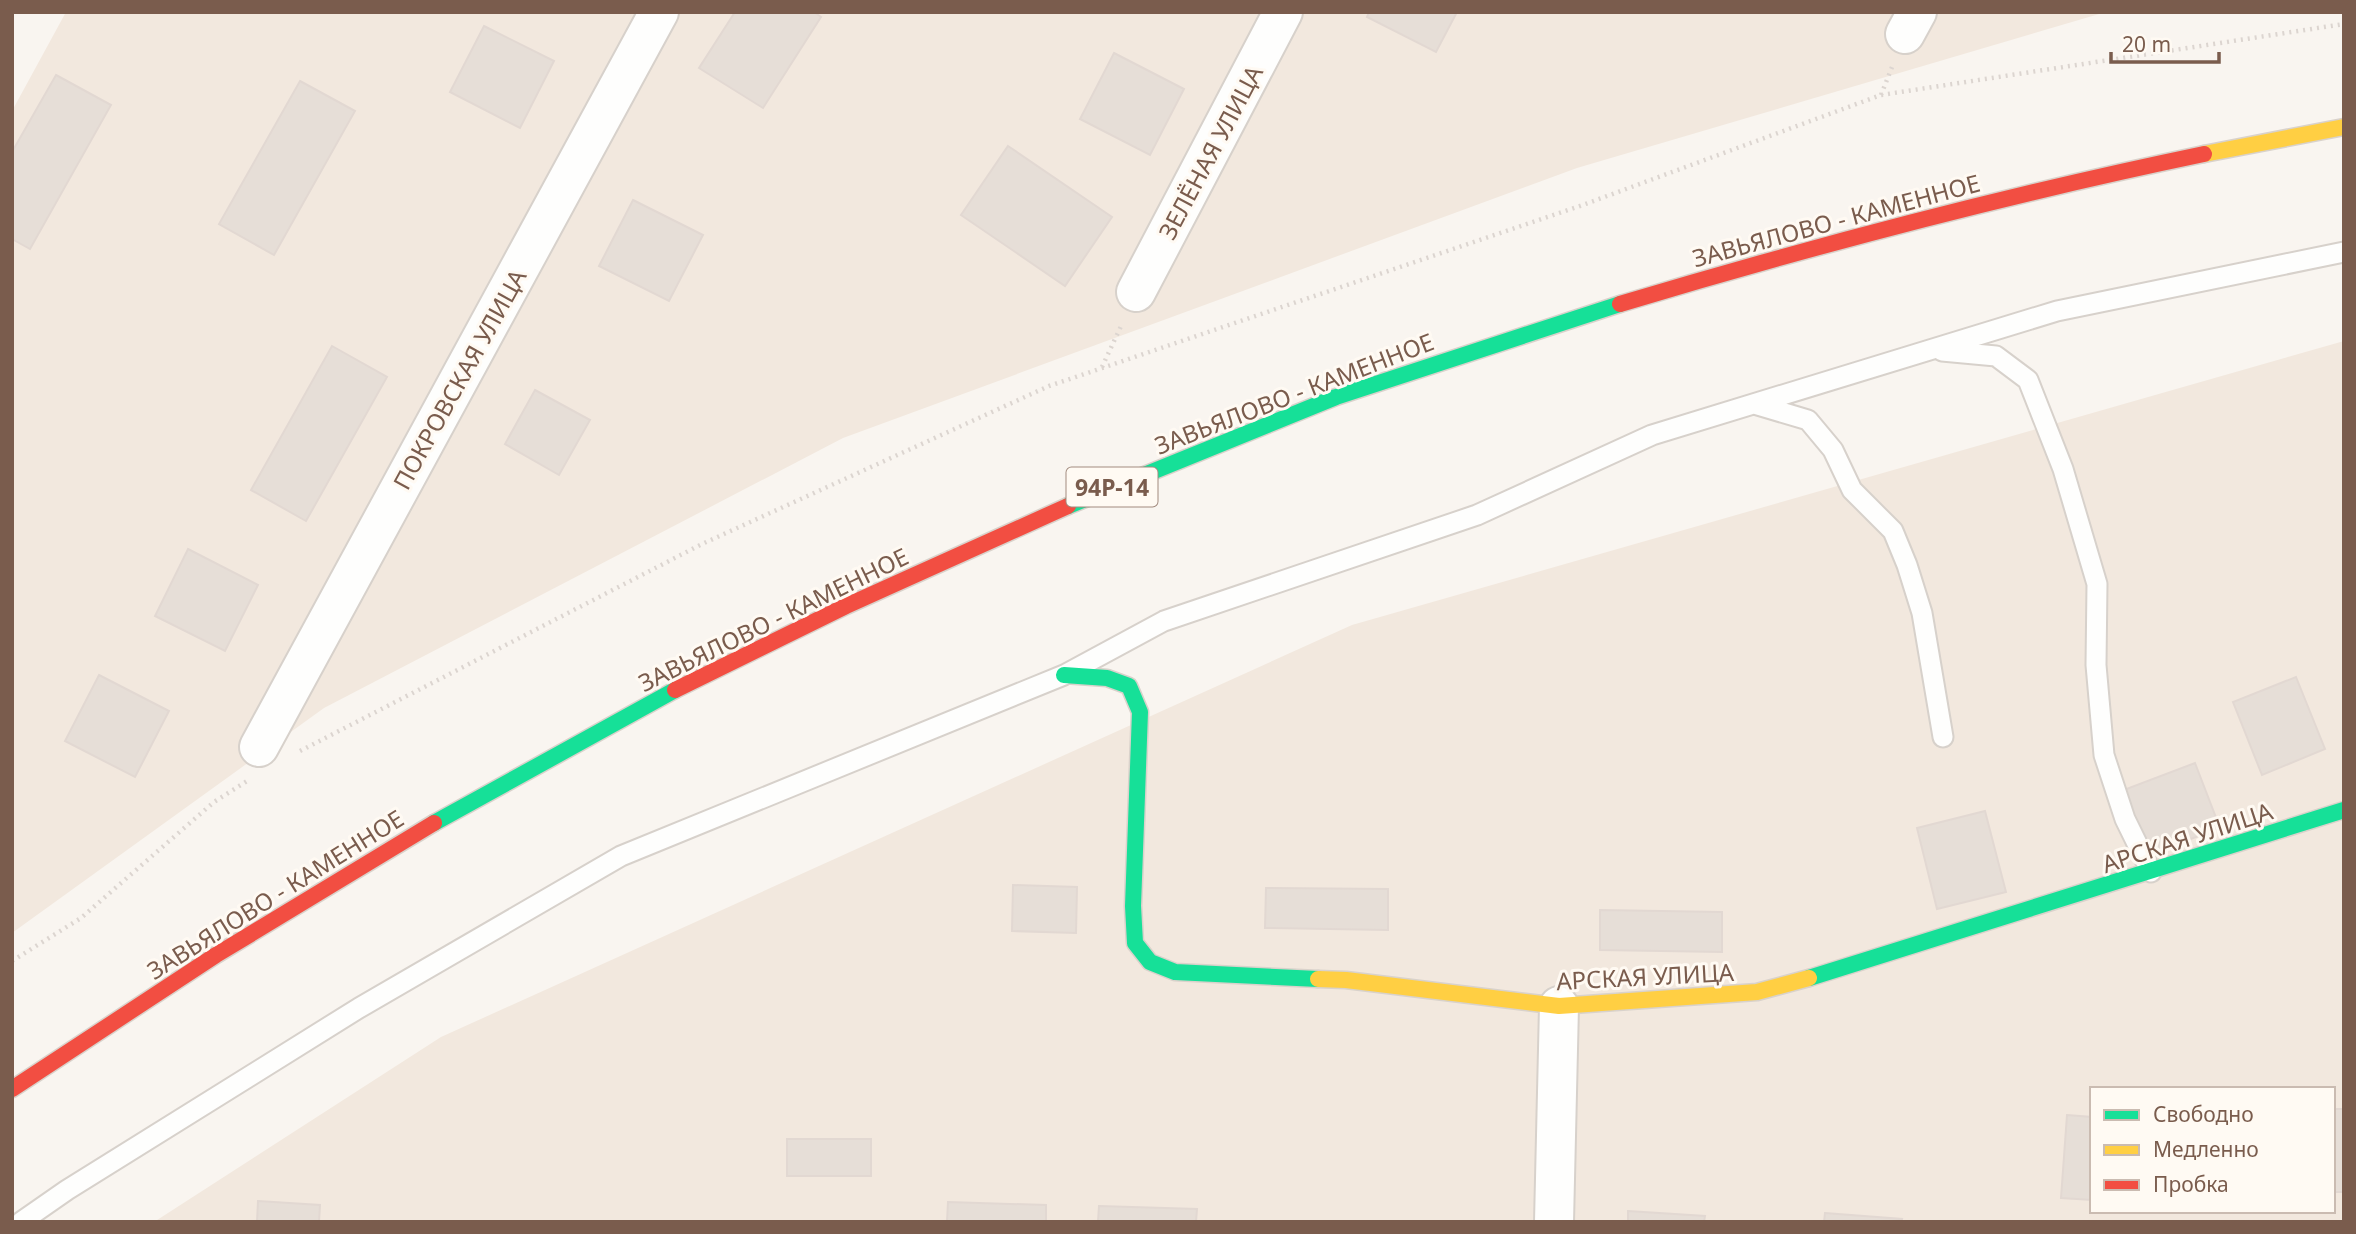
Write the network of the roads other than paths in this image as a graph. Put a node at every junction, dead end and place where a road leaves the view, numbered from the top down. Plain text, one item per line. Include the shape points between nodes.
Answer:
1 (659, 12) edge
2 (1283, 12) edge
3 (2344, 127) edge
4 (2344, 252) edge
5 (1136, 292) road end
6 (1931, 350) junction
7 (1754, 404) junction
8 (1064, 675) junction
9 (1943, 737) dead end
10 (267, 760) road end
11 (2344, 810) edge
12 (2151, 872) junction
13 (1559, 1006) junction
14 (12, 1089) edge
15 (21, 1222) edge
16 (1554, 1222) edge

1 - 10 street, ПОКРОВСКАЯ УЛИЦА
2 - 5 street, ЗЕЛЁНАЯ УЛИЦА
3 - 14 main road, ЗАВЬЯЛОВО - КАМЕННОЕ / 94Р-14 via 1992,201 1763,262 1545,327 1326,401 1091,495 686,684 471,800 266,923
4 - 6 lane via 2057,311
6 - 7 lane
6 - 12 lane via 1996,356 2028,380 2063,469 2097,583 2096,664 2104,755 2125,819
7 - 8 lane via 1652,435 1477,515 1164,621
7 - 9 lane via 1808,420 1833,450 1852,490 1893,531 1922,613
8 - 13 main road, АРСКАЯ УЛИЦА via 1107,678 1129,686 1140,712 1133,906 1135,943 1150,962 1175,972 1346,980
8 - 15 lane via 621,856 359,1008
11 - 12 main road, АРСКАЯ УЛИЦА
12 - 13 main road, АРСКАЯ УЛИЦА via 1756,992
13 - 16 street

